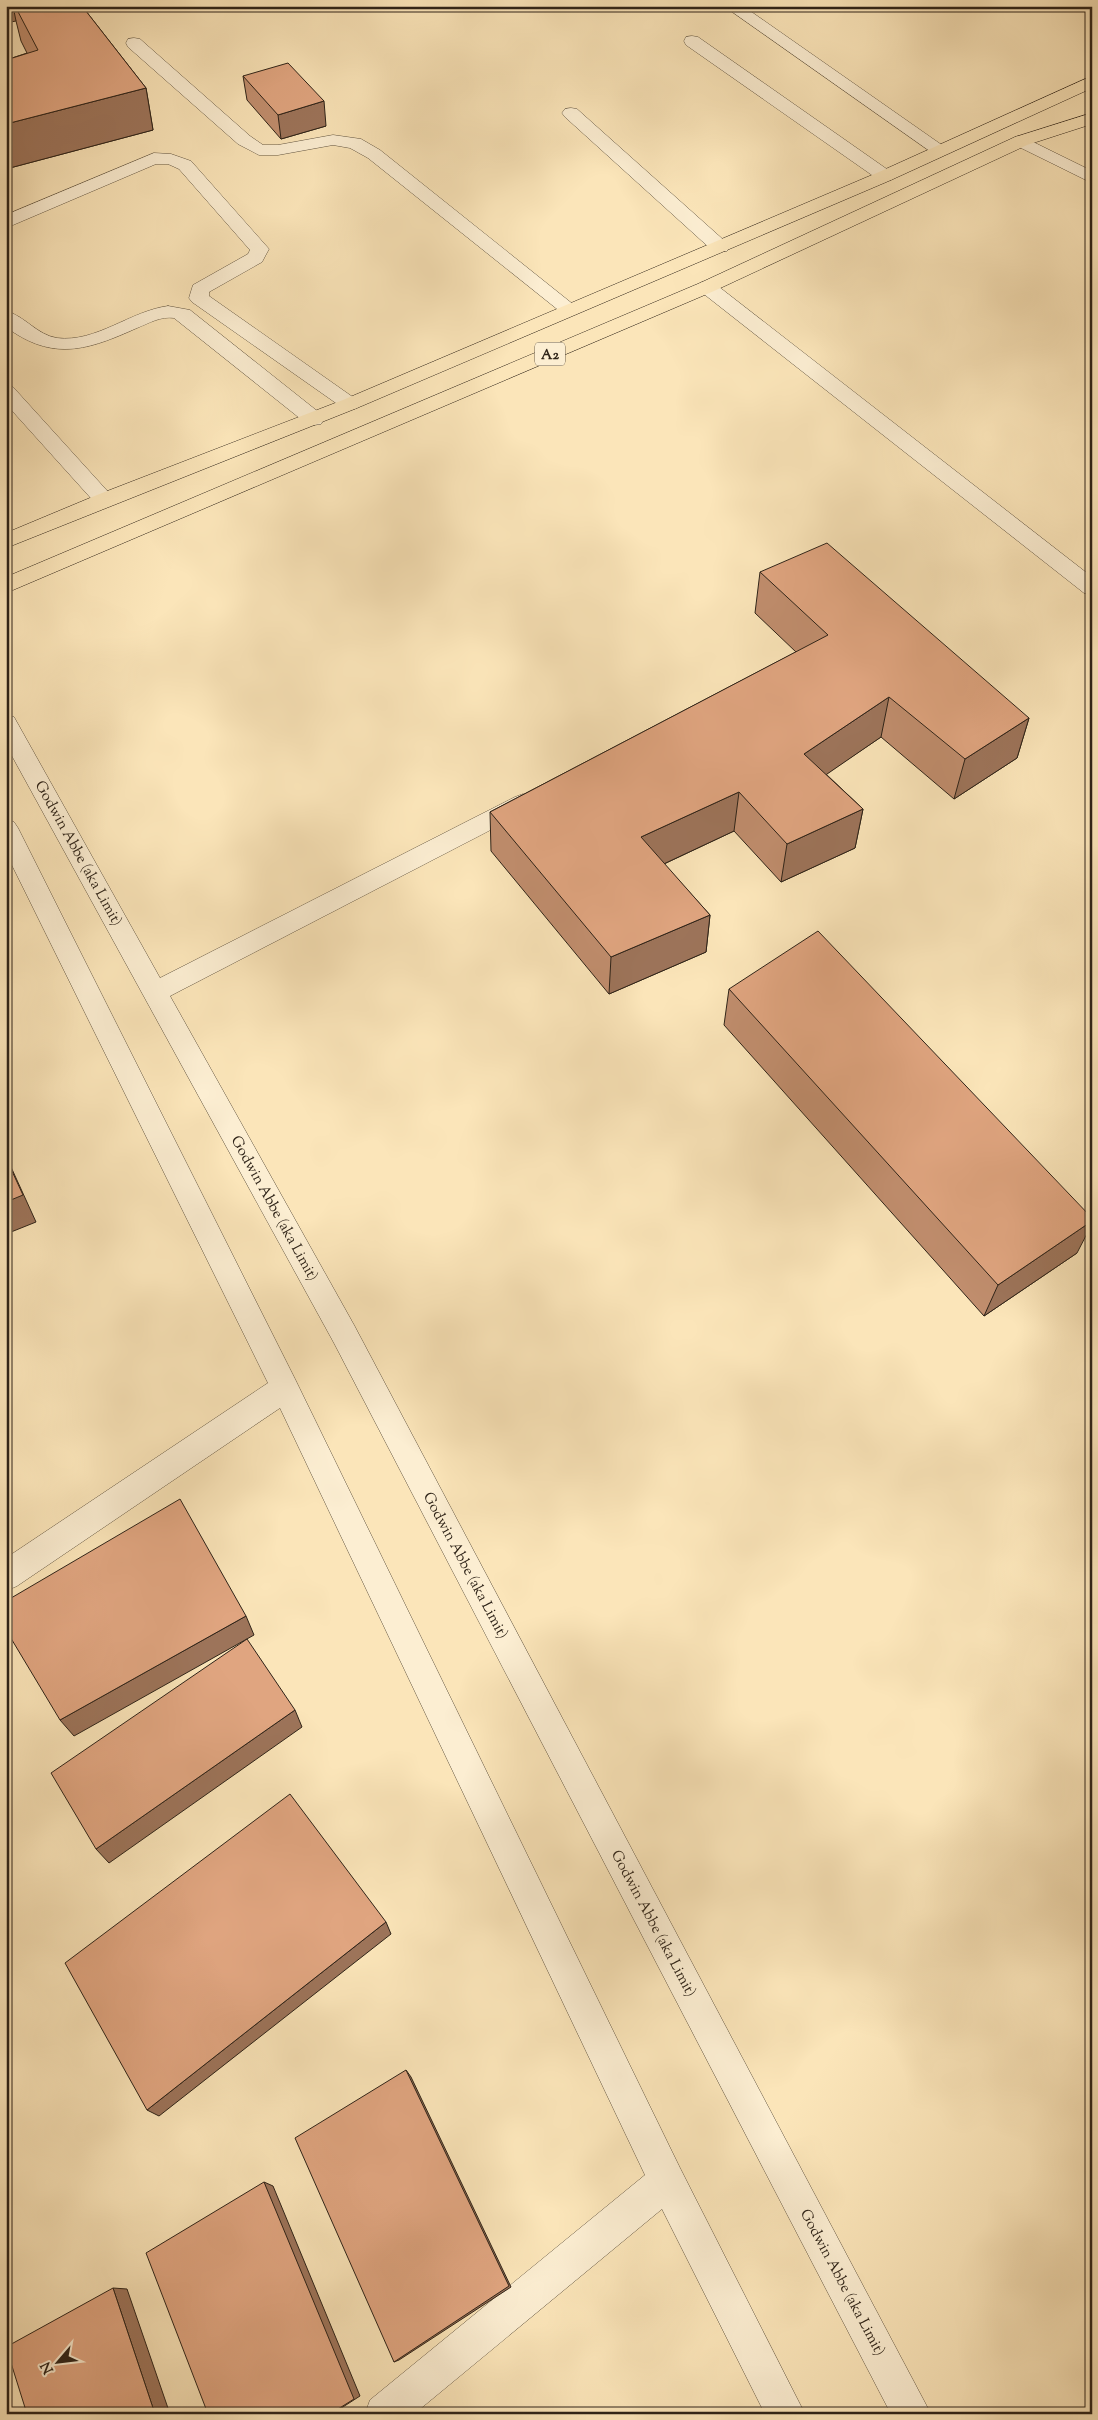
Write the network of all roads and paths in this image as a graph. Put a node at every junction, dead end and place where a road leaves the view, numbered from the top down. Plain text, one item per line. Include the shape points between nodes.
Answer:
1 (732, 6) edge
2 (692, 41) dead end
3 (134, 43) dead end
4 (1092, 81) edge
5 (571, 113) dead end
6 (1092, 118) edge
7 (1021, 141) junction
8 (940, 150) junction
9 (885, 176) junction
10 (1092, 178) edge
11 (6, 222) edge
12 (720, 247) junction
13 (707, 287) junction
14 (569, 309) junction
15 (6, 317) edge
16 (6, 390) edge
17 (350, 404) junction
18 (314, 420) junction
19 (104, 500) junction
20 (6, 541) edge
21 (6, 586) edge
22 (1092, 588) edge
23 (6, 723) edge
24 (544, 793) edge
25 (6, 828) edge
26 (156, 992) junction
27 (285, 1388) junction
28 (6, 1576) edge
29 (667, 2181) junction
30 (384, 2414) edge
31 (786, 2414) edge
32 (912, 2414) edge

1 - 8 street
2 - 9 street
3 - 14 street via 259,150 278,150 332,140 355,144 374,154
4 - 8 highway, A2
5 - 12 street
6 - 7 highway, A2
7 - 10 street
7 - 13 highway, A2
8 - 9 highway, A2
9 - 12 highway, A2
11 - 17 street via 154,158 171,159 185,165 260,249 255,258 200,289 199,298
12 - 14 highway, A2
13 - 21 highway, A2
13 - 22 street
14 - 17 highway, A2
15 - 18 street via 45,343 66,345 83,343 172,310 184,314
16 - 19 street
17 - 18 highway, A2
18 - 19 highway, A2
19 - 20 highway, A2
23 - 26 street, Godwin Abbe (aka Limit)
24 - 26 street
25 - 27 street
26 - 32 street, Godwin Abbe (aka Limit) via 344,1334
27 - 28 street
27 - 29 street
29 - 30 street
29 - 31 street

